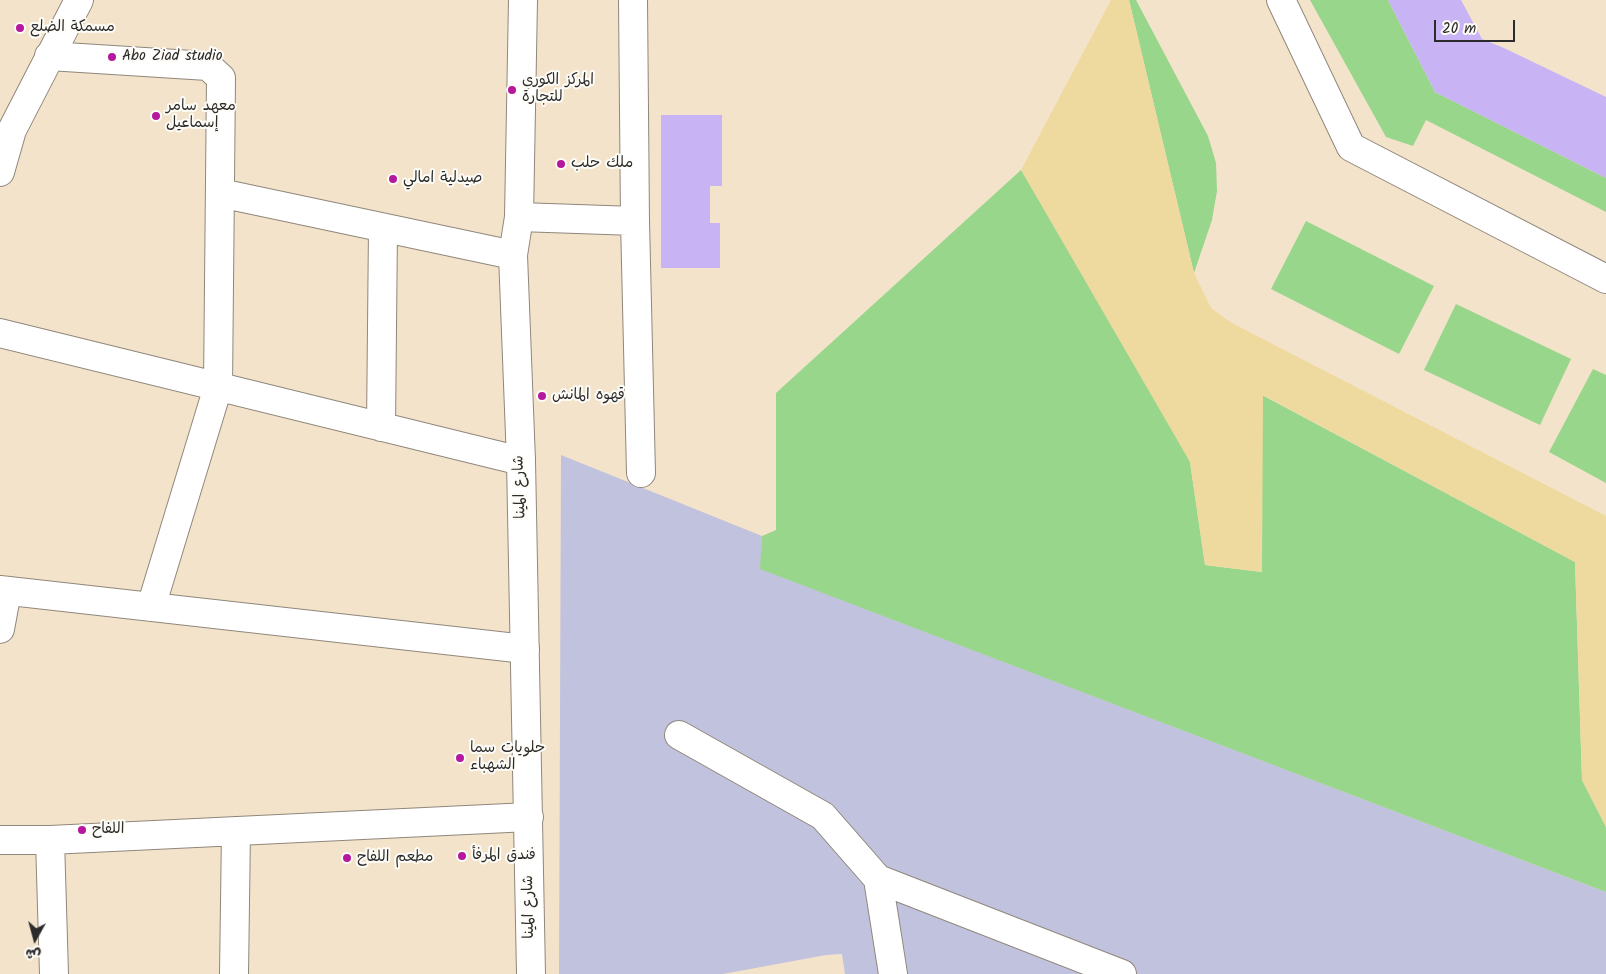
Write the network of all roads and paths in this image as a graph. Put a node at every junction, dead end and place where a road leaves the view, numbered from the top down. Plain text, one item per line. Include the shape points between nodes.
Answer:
1 (79, 0) edge
2 (523, 0) edge
3 (633, 0) edge
4 (1281, 0) edge
5 (49, 56) junction
6 (6, 129) edge
7 (0, 172) edge
8 (220, 193) junction
9 (519, 217) junction
10 (635, 221) junction
11 (383, 228) junction
12 (513, 255) junction
13 (1606, 280) edge
14 (0, 333) edge
15 (218, 388) junction
16 (381, 427) junction
17 (521, 460) junction
18 (641, 473) dead end
19 (3, 591) edge
20 (151, 608) junction
21 (0, 629) edge
22 (525, 649) junction
23 (679, 735) dead end
24 (529, 817) junction
25 (236, 831) junction
26 (0, 840) edge
27 (50, 840) junction
28 (878, 879) junction
29 (54, 974) edge
30 (234, 974) edge
31 (531, 974) edge
32 (893, 974) edge
33 (1122, 974) edge

1 - 5 street
2 - 9 street, شارع المينا
3 - 10 street
4 - 13 street via 1351,147
5 - 6 street
5 - 8 street via 208,66 220,78
6 - 7 street
8 - 11 street
8 - 15 street
9 - 10 street
9 - 12 street, شارع المينا
10 - 18 street
11 - 12 street
11 - 16 street
12 - 17 street, شارع المينا
14 - 15 street
15 - 16 street
15 - 20 street
16 - 17 street
17 - 22 street, شارع المينا
19 - 20 street
19 - 21 street
20 - 22 street
22 - 24 street, شارع المينا
23 - 28 street via 823,816
24 - 25 street
24 - 31 street, شارع المينا
25 - 27 street
25 - 30 street
26 - 27 street
27 - 29 street
28 - 32 street
28 - 33 street

